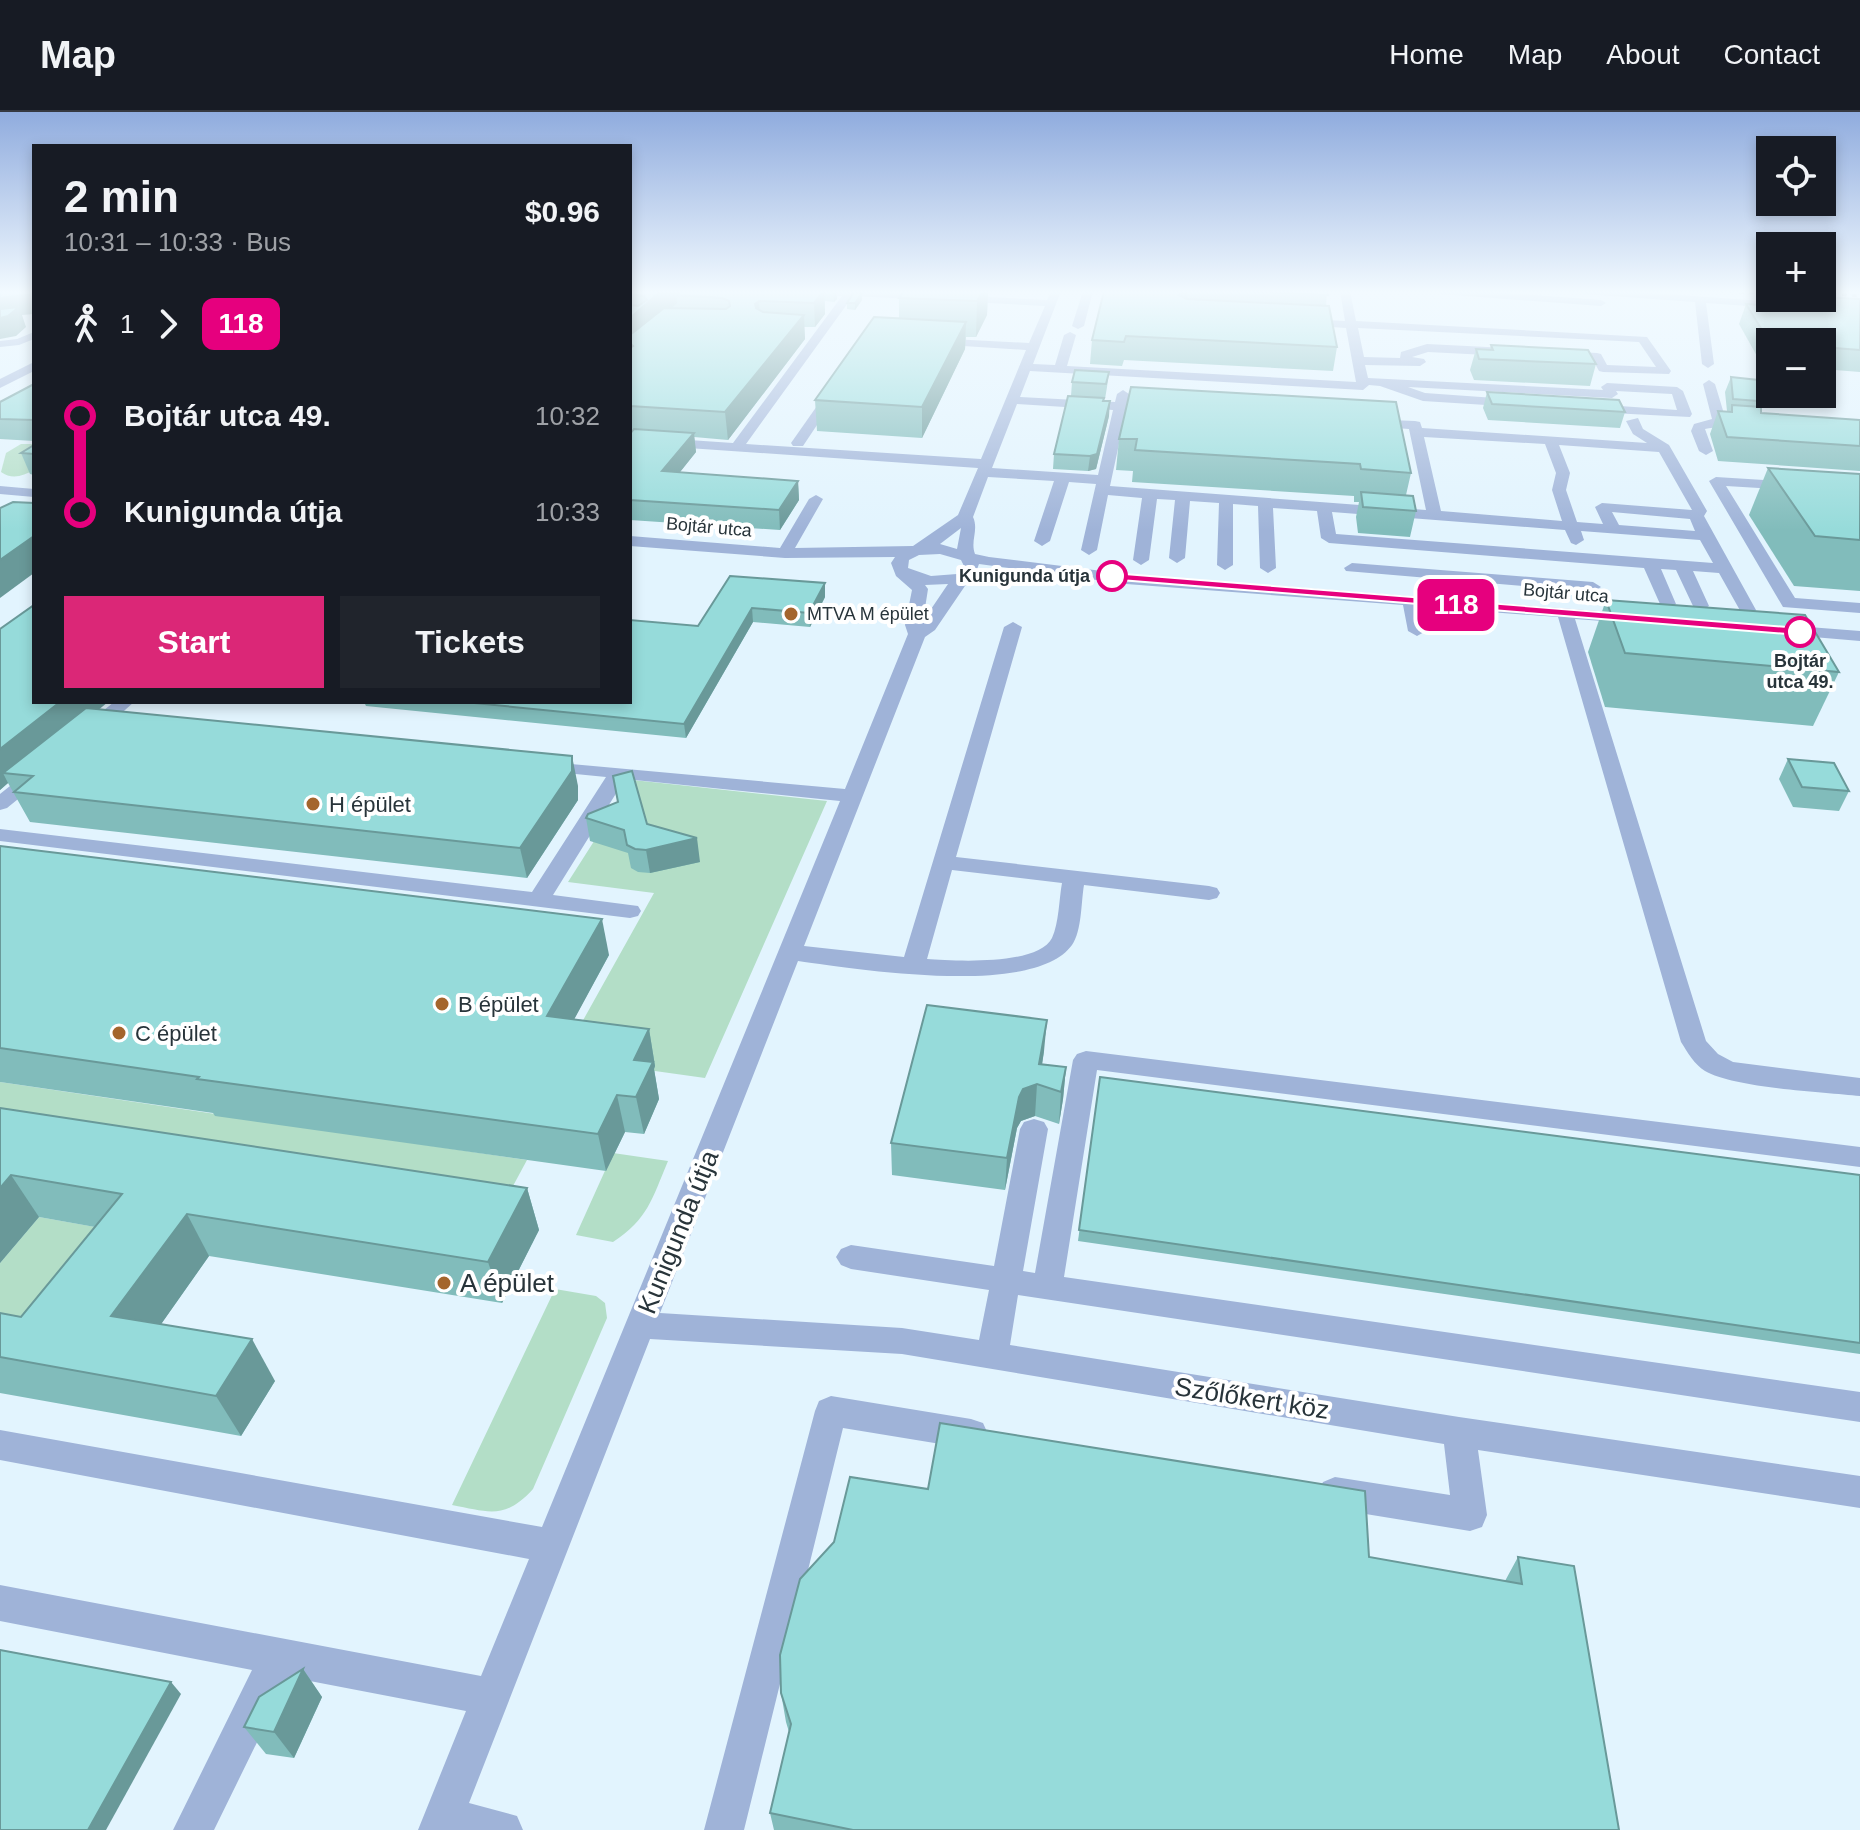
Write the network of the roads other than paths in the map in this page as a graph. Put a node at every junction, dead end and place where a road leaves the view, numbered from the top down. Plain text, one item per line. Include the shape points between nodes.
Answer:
1 (24, 371) edge
2 (786, 371) edge
3 (1024, 371) edge
4 (1099, 371) edge
5 (1361, 371) edge
6 (846, 373) edge
7 (1363, 381) junction
8 (1382, 382) junction
9 (0, 384) edge
10 (1709, 384) dead end
11 (1012, 400) junction
12 (1164, 403) edge
13 (1119, 407) junction
14 (1357, 415) edge
15 (1719, 421) junction
16 (1766, 425) edge
17 (1418, 427) junction
18 (1592, 428) edge
19 (1631, 428) dead end
20 (632, 440) edge
21 (1550, 440) junction
22 (798, 443) dead end
23 (736, 448) junction
24 (1664, 448) junction
25 (1706, 451) dead end
26 (861, 456) junction
27 (845, 461) dead end
28 (985, 468) junction
29 (1063, 477) junction
30 (1102, 485) junction
31 (0, 490) edge
32 (1860, 490) edge
33 (32, 493) edge
34 (1150, 494) junction
35 (1183, 497) junction
36 (816, 499) dead end
37 (1226, 500) junction
38 (1265, 503) junction
39 (1324, 507) junction
40 (1434, 515) junction
41 (1696, 515) junction
42 (965, 517) junction
43 (1571, 526) junction
44 (1613, 529) junction
45 (1705, 536) junction
46 (632, 541) edge
47 (1042, 541) dead end
48 (1089, 550) dead end
49 (915, 551) junction
50 (785, 553) junction
51 (970, 558) junction
52 (1177, 558) dead end
53 (1141, 560) dead end
54 (1351, 560) junction
55 (1650, 563) junction
56 (1225, 565) dead end
57 (1682, 565) junction
58 (1268, 568) dead end
59 (1724, 569) junction
60 (905, 574) junction
61 (961, 576) junction
62 (1126, 579) junction
63 (1591, 579) junction
64 (1411, 601) junction
65 (1668, 604) edge
66 (1701, 606) edge
67 (1860, 608) edge
68 (1748, 610) edge
69 (1565, 613) junction
70 (1658, 621) edge
71 (1013, 627) dead end
72 (1751, 628) edge
73 (1417, 631) dead end
74 (917, 634) junction
75 (1860, 636) edge
76 (123, 704) edge
77 (105, 719) junction
78 (136, 722) edge
79 (526, 763) edge
80 (619, 772) junction
81 (851, 796) junction
82 (0, 804) edge
83 (0, 835) edge
84 (943, 862) junction
85 (1074, 877) junction
86 (1209, 893) dead end
87 (538, 900) junction
88 (630, 911) dead end
89 (790, 952) junction
90 (913, 966) junction
91 (1860, 1087) edge
92 (1034, 1129) dead end
93 (1860, 1157) edge
94 (851, 1257) dead end
95 (1006, 1280) junction
96 (1047, 1287) junction
97 (641, 1325) junction
98 (992, 1355) junction
99 (1860, 1407) edge
100 (1459, 1432) junction
101 (1002, 1439) edge
102 (0, 1445) edge
103 (1298, 1487) edge
104 (1860, 1492) edge
105 (553, 1546) junction
106 (0, 1603) edge
107 (279, 1657) junction
108 (492, 1697) junction
109 (441, 1824) edge
110 (193, 1830) edge
111 (503, 1830) edge
112 (724, 1830) edge

1 - 9 street
2 - 23 street
3 - 11 street
4 - 7 street via 1363,386
5 - 7 street
6 - 22 street
7 - 8 street
8 - 8 street via 1612,394 1607,387 1677,391 1685,414 1423,397
10 - 15 street
11 - 13 street
11 - 28 street
12 - 13 street via 1122,394
13 - 30 street
14 - 17 street
15 - 16 street
15 - 25 street via 1699,427
17 - 18 street via 1469,421
17 - 21 street
17 - 40 street
19 - 24 street
20 - 23 street
21 - 24 street
21 - 43 street via 1563,473 1559,490
23 - 26 street
24 - 41 street via 1700,511
26 - 27 street
26 - 28 street
28 - 29 street
28 - 42 street
29 - 30 street
29 - 47 street
30 - 34 street
30 - 48 street
31 - 33 street
32 - 67 street via 1716,481 1789,603
34 - 35 street
34 - 53 street
35 - 37 street
35 - 52 street
36 - 50 street
37 - 38 street
37 - 56 street
38 - 39 street
38 - 58 street
39 - 40 street
39 - 54 street via 1329,538
40 - 43 street
41 - 44 street via 1602,507
41 - 45 street
42 - 49 street
42 - 51 street via 969,525 964,546
43 - 44 street
43 - 63 street
44 - 45 street
45 - 59 street
46 - 50 street, Bojtár utca
49 - 50 street, Bojtár utca
49 - 51 street, Bojtár utca via 947,549
49 - 60 street via 900,560
50 - 60 street, Bojtár utca
51 - 61 street, Kunigunda útja via 972,567
51 - 62 street, Bojtár utca
54 - 63 street
54 - 63 street
55 - 57 street
55 - 63 street
55 - 65 street
57 - 59 street
57 - 66 street
59 - 68 street
60 - 61 street, Bojtár utca via 930,581
60 - 74 street, Kunigunda útja via 920,589
61 - 62 street, Bojtár utca
61 - 74 street, Kunigunda útja via 929,626
62 - 64 street, Bojtár utca
64 - 69 street, Bojtár utca
64 - 73 street
69 - 70 street, Bojtár utca
69 - 91 street via 1702,1056 1730,1071
71 - 84 street
72 - 75 street
74 - 81 street, Kunigunda útja
76 - 77 street
77 - 78 street
77 - 82 street
79 - 80 street
80 - 81 street
80 - 87 street
81 - 89 street, Kunigunda útja
83 - 87 street
84 - 85 street
84 - 90 street
85 - 86 street
85 - 90 street via 1063,941 1044,960 992,967
87 - 88 street
89 - 90 street
89 - 97 street, Kunigunda útja
92 - 95 street
93 - 96 street via 1086,1060
94 - 95 street
95 - 96 street
95 - 98 street
96 - 99 street
97 - 98 street, Szőlőkert köz via 902,1341
97 - 105 street, Kunigunda útja
98 - 100 street, Szőlőkert köz
100 - 103 street via 1470,1515
100 - 104 street, Szőlőkert köz
101 - 112 street via 831,1411
102 - 105 street
105 - 108 street, Kunigunda útja
106 - 107 street
107 - 108 street
107 - 110 street
108 - 109 street, Kunigunda útja
109 - 111 street

